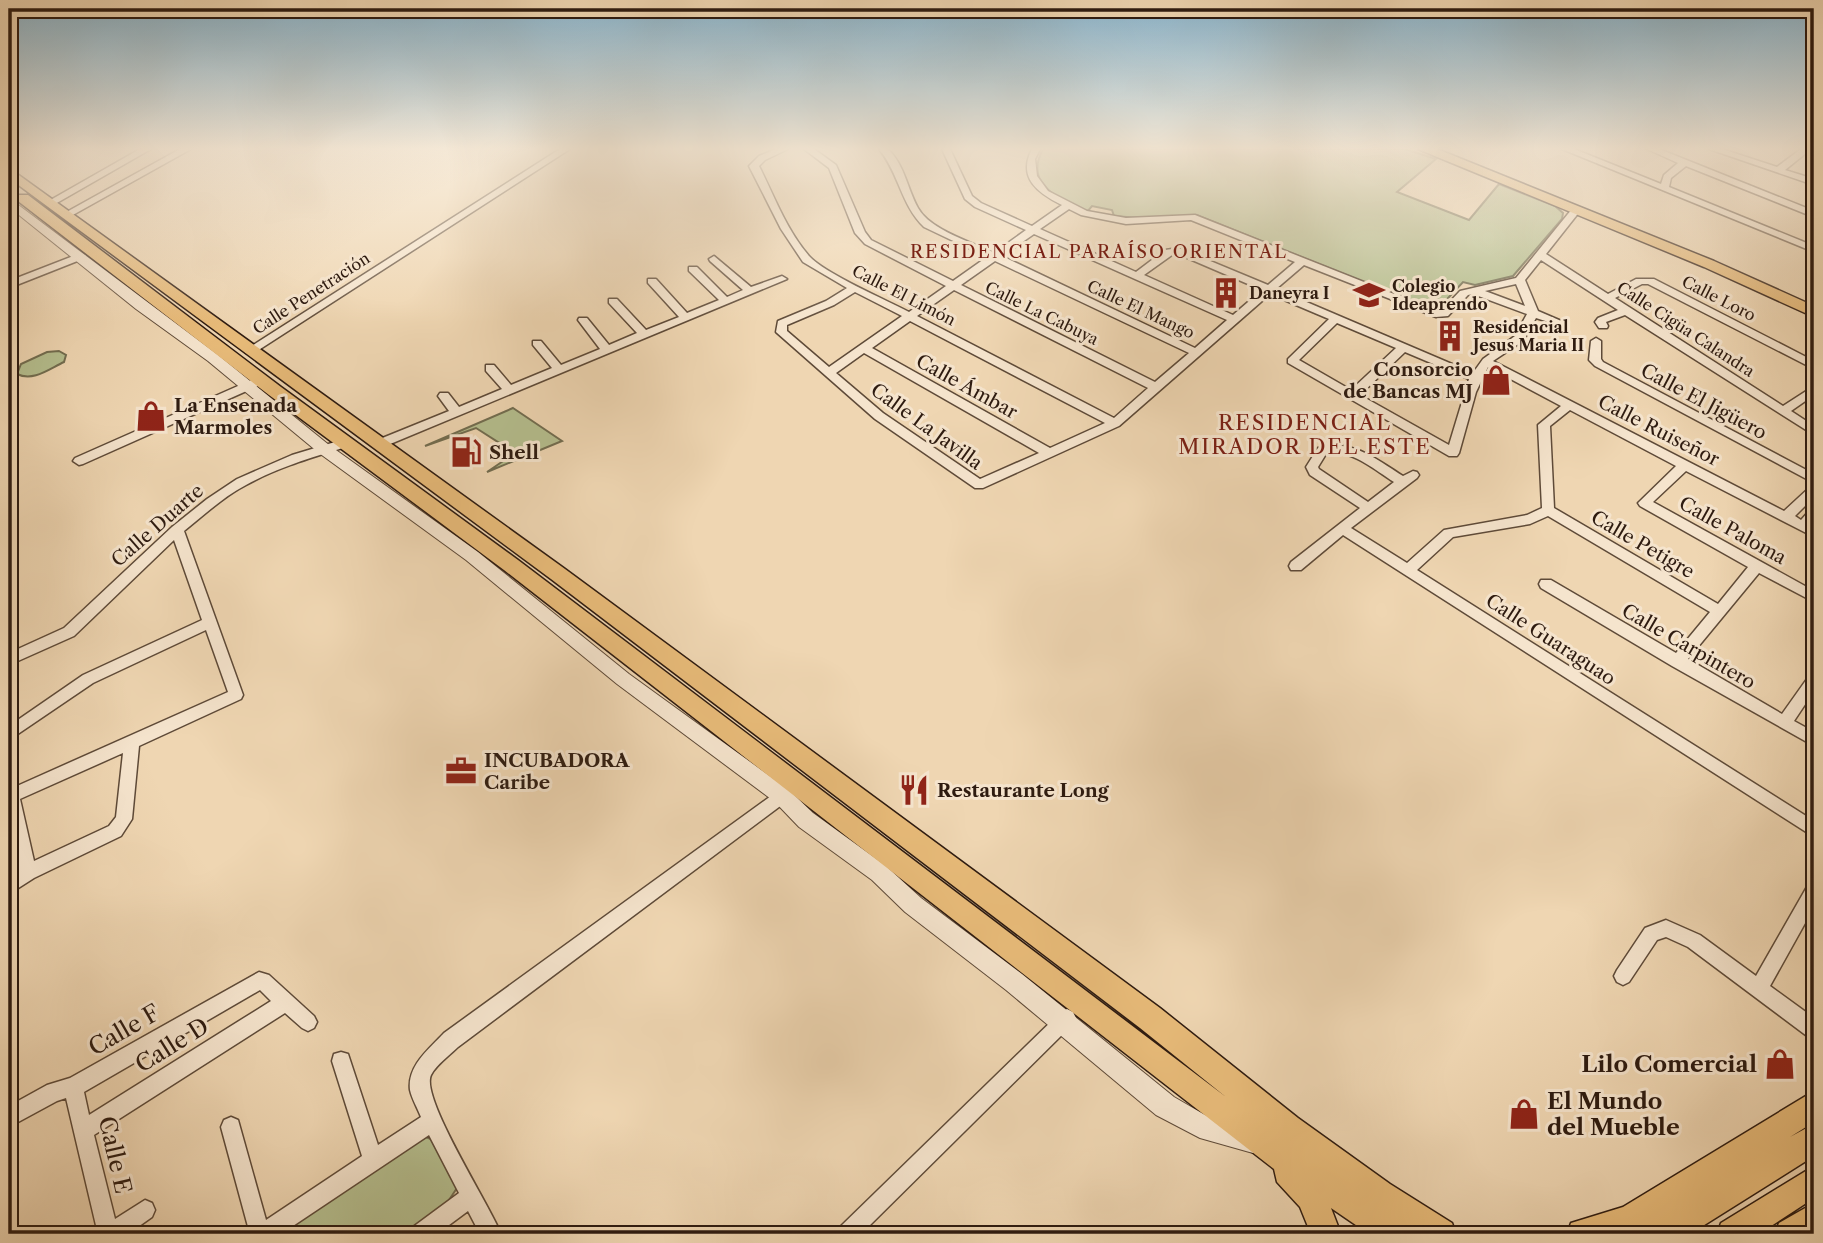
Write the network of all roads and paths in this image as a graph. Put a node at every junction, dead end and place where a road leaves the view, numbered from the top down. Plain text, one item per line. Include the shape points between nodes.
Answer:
1 (16, 207) edge
2 (33, 207) edge
3 (475, 207) edge
4 (775, 207) edge
5 (850, 207) edge
6 (914, 207) edge
7 (984, 207) edge
8 (1066, 207) edge
9 (1069, 207) edge
10 (1565, 207) edge
11 (1601, 207) edge
12 (1711, 207) edge
13 (1794, 207) edge
14 (60, 208) edge
15 (1575, 211) junction
16 (1814, 215) edge
17 (1035, 230) junction
18 (1814, 249) edge
19 (1540, 255) junction
20 (81, 256) junction
21 (996, 257) junction
22 (714, 259) dead end
23 (1302, 261) junction
24 (693, 269) dead end
25 (1137, 276) junction
26 (782, 279) dead end
27 (1520, 280) junction
28 (652, 281) dead end
29 (9, 285) edge
30 (954, 287) junction
31 (854, 288) junction
32 (1270, 289) junction
33 (1473, 290) junction
34 (750, 291) junction
35 (1608, 298) junction
36 (1814, 298) edge
37 (612, 301) dead end
38 (726, 301) junction
39 (1628, 310) junction
40 (1533, 312) junction
41 (1814, 312) edge
42 (912, 316) junction
43 (685, 317) junction
44 (1337, 317) junction
45 (1233, 319) junction
46 (583, 320) dead end
47 (1562, 323) dead end
48 (1603, 326) dead end
49 (644, 334) junction
50 (1596, 341) dead end
51 (537, 343) dead end
52 (1405, 346) junction
53 (865, 349) junction
54 (607, 350) junction
55 (250, 351) junction
56 (1195, 352) junction
57 (1486, 362) junction
58 (1814, 365) edge
59 (490, 368) dead end
60 (559, 369) junction
61 (830, 372) junction
62 (1476, 378) junction
63 (253, 383) junction
64 (1155, 387) junction
65 (509, 390) junction
66 (1814, 390) edge
67 (1353, 395) junction
68 (444, 396) dead end
69 (1569, 405) junction
70 (456, 411) junction
71 (1783, 411) junction
72 (1115, 423) junction
73 (1814, 432) edge
74 (335, 446) junction
75 (385, 449) junction
76 (1051, 454) junction
77 (79, 461) dead end
78 (1684, 465) junction
79 (1814, 479) edge
80 (1814, 490) edge
81 (1369, 508) junction
82 (1548, 510) junction
83 (1814, 514) edge
84 (1786, 517) junction
85 (1343, 528) junction
86 (1809, 529) edge
87 (177, 530) junction
88 (1296, 566) dead end
89 (1757, 566) junction
90 (1408, 570) junction
91 (1814, 579) edge
92 (1546, 584) dead end
93 (1809, 594) edge
94 (1719, 611) junction
95 (210, 622) junction
96 (10, 657) edge
97 (1677, 662) junction
98 (1814, 680) edge
99 (1784, 723) junction
100 (9, 734) edge
101 (1814, 740) edge
102 (132, 741) junction
103 (10, 790) edge
104 (789, 790) junction
105 (1814, 830) edge
106 (27, 872) junction
107 (9, 886) edge
108 (1814, 891) edge
109 (1623, 976) dead end
110 (1759, 988) junction
111 (286, 1002) junction
112 (1083, 1002) junction
113 (308, 1022) dead end
114 (1061, 1023) junction
115 (1814, 1029) edge
116 (341, 1061) dead end
117 (73, 1087) junction
118 (1814, 1105) edge
119 (9, 1116) edge
120 (432, 1121) junction
121 (232, 1127) dead end
122 (84, 1130) junction
123 (1814, 1139) edge
124 (1264, 1144) junction
125 (373, 1159) junction
126 (1814, 1181) edge
127 (1379, 1195) junction
128 (471, 1197) junction
129 (145, 1210) dead end
130 (1814, 1218) edge
131 (1650, 1226) edge
132 (109, 1234) edge
133 (262, 1234) edge
134 (420, 1234) edge
135 (491, 1234) edge
136 (848, 1234) edge
137 (1326, 1234) edge
138 (1395, 1234) edge
139 (1441, 1234) edge
140 (1456, 1234) edge
141 (1583, 1234) edge
142 (1609, 1234) edge
143 (1732, 1234) edge
144 (1790, 1234) edge

1 - 20 street
2 - 63 main road
3 - 55 street, Calle Penetración
4 - 31 street, Calle El Limón via 807,260
5 - 30 street, Calle La Cabuya via 863,238
6 - 21 street, Calle El Mango via 919,219
7 - 17 street
8 - 17 street
9 - 23 street via 1126,221 1192,217
10 - 15 main road
11 - 36 main road
12 - 18 street
13 - 16 street
14 - 55 main road
15 - 19 street
15 - 41 main road via 1720,268
17 - 21 street
17 - 25 street
19 - 27 street
19 - 35 street, Calle Cigüa Calandra
20 - 29 street
20 - 63 street via 141,306
21 - 30 street
21 - 56 street, Calle El Mango
22 - 34 street
23 - 32 street, Calle La Javilla
23 - 33 street via 1436,314 1444,314
24 - 38 street
25 - 32 street via 1169,252 1179,251
25 - 45 street
26 - 34 street
27 - 33 street
27 - 40 street
28 - 43 street
30 - 42 street
30 - 64 street, Calle La Cabuya
31 - 42 street, Calle El Limón
31 - 61 street, Calle La Javilla via 780,327
32 - 44 street
32 - 45 street, Calle La Javilla
33 - 40 street
34 - 38 street
35 - 39 street, Calle Cigüa Calandra
35 - 58 street, Calle Loro via 1646,279
37 - 49 street
38 - 43 street
39 - 48 street via 1602,320
39 - 71 street, Calle Cigüa Calandra
40 - 47 street
40 - 57 street via 1522,339
42 - 53 street
42 - 72 street, Calle El Limón
43 - 49 street
44 - 52 street
44 - 67 street via 1292,361
45 - 56 street, Calle La Javilla
46 - 54 street
49 - 54 street
50 - 79 street, Calle El Jigüero via 1595,360 1600,364
51 - 60 street
52 - 62 street
52 - 67 street
53 - 61 street
53 - 76 street, Calle Ámbar
54 - 60 street
55 - 75 main road
56 - 64 street, Calle La Javilla
57 - 62 street
57 - 69 street, Calle Ruiseñor
59 - 65 street
60 - 65 street
61 - 76 street, Calle La Javilla via 879,416 979,485
62 - 67 street via 1452,453
63 - 74 main road
63 - 77 street
64 - 72 street, Calle La Javilla
65 - 70 street
66 - 71 street
68 - 70 street
69 - 78 street, Calle Ruiseñor
69 - 82 street via 1544,425
70 - 75 street
71 - 73 street, Calle Cigüa Calandra
72 - 76 street, Calle La Javilla
74 - 87 street, Calle Duarte via 241,482
74 - 104 main road via 496,553
75 - 127 main road via 886,819
78 - 84 street, Calle Ruiseñor
78 - 89 street, Calle Paloma via 1644,503
80 - 84 street
81 - 81 street via 1408,478 1338,447 1322,451 1312,467 1314,472
81 - 85 street
82 - 90 street via 1530,519 1449,533
82 - 94 street, Calle Petigre
83 - 86 street
84 - 86 street, Calle Ruiseñor
85 - 88 street
85 - 90 street, Calle Guaraguao
87 - 95 street
87 - 96 street, Calle Duarte via 69,632
89 - 93 street, Calle Paloma
89 - 94 street
90 - 105 street, Calle Guaraguao
91 - 93 street, Calle Paloma
92 - 97 street, Calle Carpintero
94 - 97 street
95 - 100 street via 88,679
95 - 102 street via 236,695
97 - 99 street, Calle Carpintero
98 - 99 street
99 - 101 street, Calle Carpintero
102 - 103 street
102 - 106 street via 124,819 115,831
103 - 106 street
104 - 112 main road
104 - 114 street via 806,820 879,873
104 - 120 street via 435,1054 422,1071 420,1090
106 - 107 street
108 - 110 street
109 - 110 street via 1651,934 1666,928 1694,941
110 - 115 street
111 - 113 street
111 - 117 street, Calle F via 261,981
111 - 122 street, Calle D
112 - 114 street
112 - 124 main road
114 - 124 street via 1184,1119
114 - 136 street
116 - 125 street
117 - 119 street, Calle F
117 - 122 street, Calle E
118 - 131 main road
120 - 125 street
120 - 128 street
121 - 133 street
122 - 132 street, Calle E
123 - 131 main road
124 - 137 main road via 1311,1196
124 - 138 main road
125 - 133 street
126 - 143 main road
127 - 139 main road
127 - 140 main road
128 - 134 street
128 - 135 street
129 - 132 street
130 - 144 main road
131 - 141 main road
131 - 142 main road

